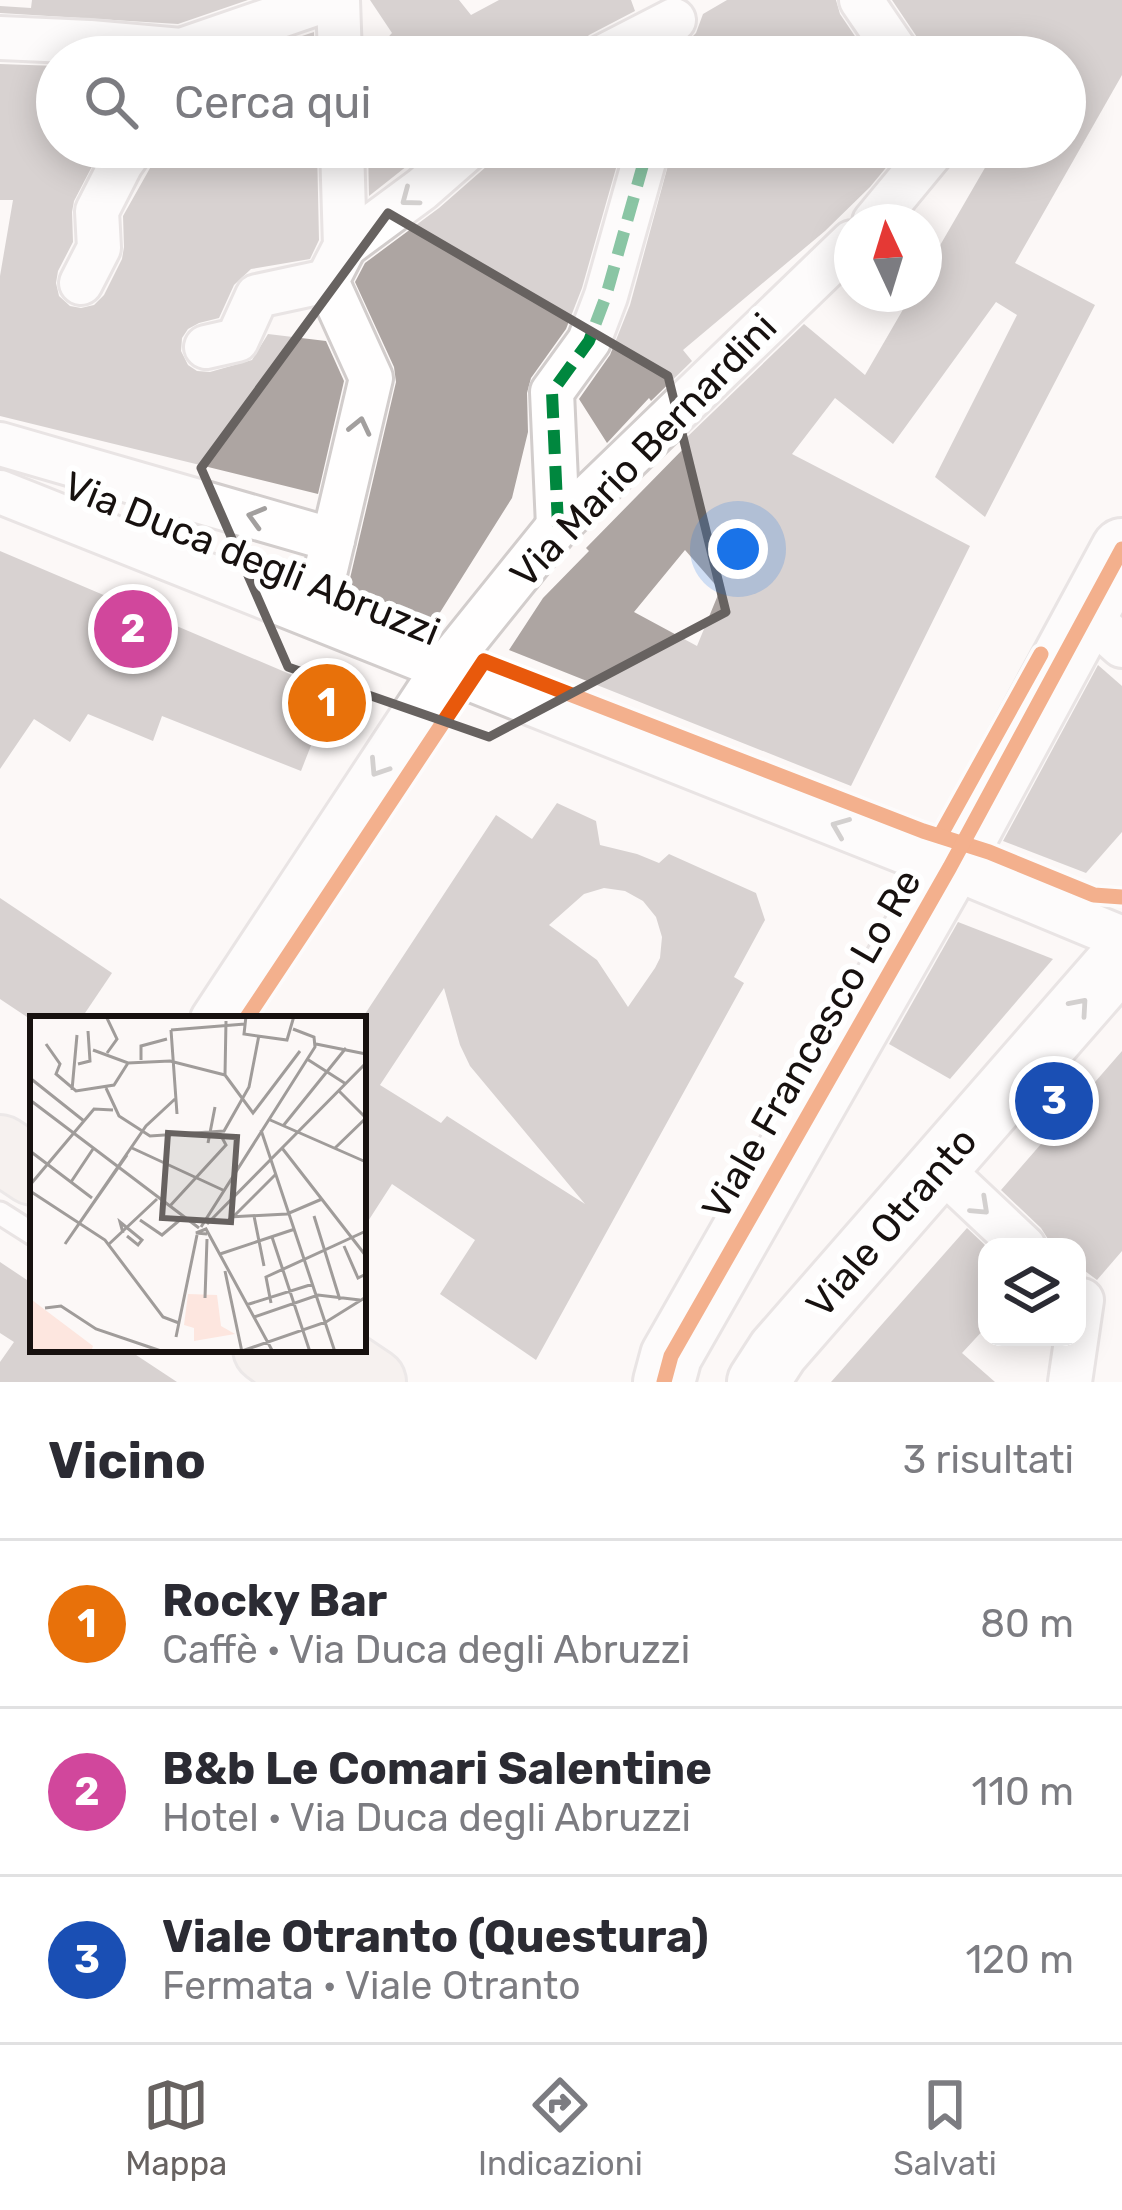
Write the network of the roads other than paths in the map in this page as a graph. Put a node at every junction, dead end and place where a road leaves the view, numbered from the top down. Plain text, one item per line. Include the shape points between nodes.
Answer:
1 (327, 0) edge
2 (338, 0) edge
3 (861, 0) edge
4 (228, 36) edge
5 (339, 36) edge
6 (886, 36) edge
7 (0, 38) edge
8 (36, 40) edge
9 (119, 168) edge
10 (341, 168) edge
11 (446, 168) edge
12 (642, 168) edge
13 (919, 168) edge
14 (889, 204) edge
15 (834, 259) edge
16 (336, 264) junction
17 (81, 283) dead end
18 (206, 347) dead end
19 (0, 444) edge
20 (0, 492) edge
21 (558, 526) junction
22 (333, 540) junction
23 (1122, 549) edge
24 (315, 616) junction
25 (1104, 630) edge
26 (442, 670) junction
27 (950, 867) junction
28 (1122, 938) edge
29 (1122, 957) edge
30 (214, 1016) edge
31 (0, 1149) edge
32 (939, 1167) junction
33 (30, 1169) edge
34 (0, 1213) edge
35 (30, 1232) edge
36 (1014, 1238) edge
37 (1094, 1298) edge
38 (272, 1352) edge
39 (327, 1352) edge
40 (311, 1382) edge
41 (372, 1382) edge
42 (664, 1382) edge
43 (758, 1382) edge
44 (1070, 1382) edge

1 - 4 street
2 - 5 street
3 - 6 street
7 - 8 street
9 - 17 street via 97,212 99,248
10 - 16 street
11 -> 16 street
12 - 21 street via 590,341 552,392
13 - 14 street
15 - 21 street, Via Mario Bernardini
16 - 18 street via 256,296 238,340
22 -> 16 street via 371,378
22 -> 19 street, Via Duca degli Abruzzi
20 - 24 street, Via Duca degli Abruzzi
21 - 26 street, Via Mario Bernardini
22 - 24 street, Via Duca degli Abruzzi
23 - 25 street, Viale Francesco Lo Re
24 - 26 street, Via Duca degli Abruzzi
25 - 27 street, Viale Francesco Lo Re
27 -> 26 street, Via Duca degli Abruzzi
26 -> 30 street, Via Mario Bernardini
27 - 28 street, Via Duca degli Abruzzi
27 - 42 street, Viale Francesco Lo Re via 671,1356
32 -> 29 street, Viale Otranto
31 - 33 main road
32 -> 36 street
32 - 43 street, Viale Otranto
34 - 35 lane
37 - 44 street
38 - 40 main road
39 - 41 main road

